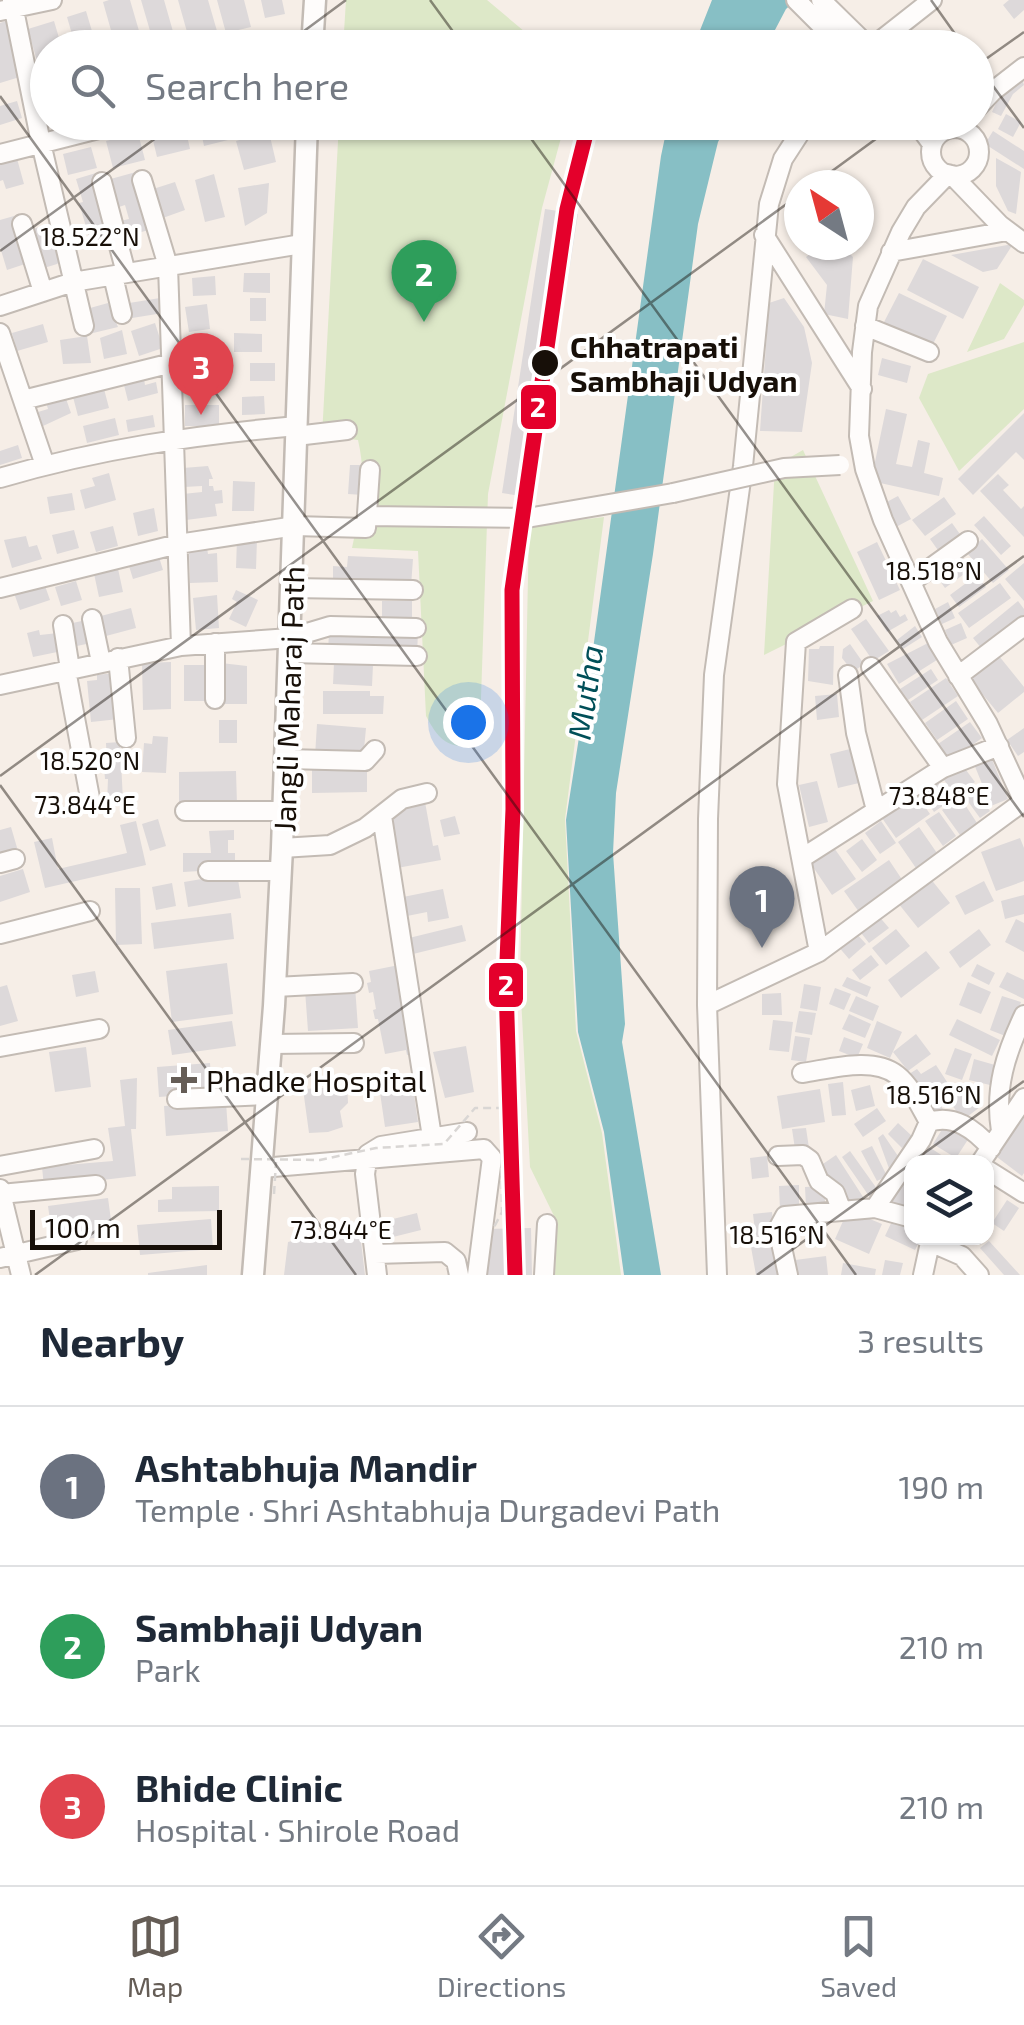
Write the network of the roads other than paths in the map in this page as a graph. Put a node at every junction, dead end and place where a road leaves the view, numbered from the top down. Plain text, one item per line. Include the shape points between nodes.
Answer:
1 (52, 0) edge
2 (315, 0) edge
3 (796, 0) edge
4 (821, 0) edge
5 (932, 0) edge
6 (8, 6) edge
7 (313, 30) edge
8 (826, 30) edge
9 (852, 30) edge
10 (893, 30) edge
11 (1024, 67) edge
12 (994, 92) edge
13 (30, 97) edge
14 (40, 140) edge
15 (53, 140) edge
16 (307, 140) edge
17 (795, 140) edge
18 (926, 140) edge
19 (937, 140) edge
20 (976, 140) edge
21 (41, 143) junction
22 (932, 151) junction
23 (0, 154) edge
24 (976, 163) junction
25 (950, 175) junction
26 (142, 180) dead end
27 (102, 182) dead end
28 (916, 207) junction
29 (992, 216) junction
30 (22, 224) dead end
31 (1007, 232) junction
32 (764, 235) junction
33 (1024, 243) edge
34 (302, 244) junction
35 (891, 252) junction
36 (168, 266) junction
37 (120, 274) junction
38 (74, 282) junction
39 (43, 292) junction
40 (0, 306) edge
41 (122, 314) dead end
42 (84, 326) dead end
43 (865, 326) junction
44 (0, 333) edge
45 (930, 352) dead end
46 (172, 363) junction
47 (862, 389) junction
48 (23, 400) junction
49 (347, 430) dead end
50 (296, 431) junction
51 (176, 438) junction
52 (45, 465) junction
53 (840, 466) dead end
54 (370, 470) dead end
55 (0, 478) edge
56 (367, 516) junction
57 (295, 526) junction
58 (968, 541) dead end
59 (178, 544) junction
60 (911, 582) junction
61 (0, 588) edge
62 (292, 588) junction
63 (413, 590) dead end
64 (852, 610) dead end
65 (92, 619) dead end
66 (63, 626) dead end
67 (1024, 626) edge
68 (416, 628) dead end
69 (215, 643) junction
70 (181, 646) junction
71 (67, 650) junction
72 (290, 651) junction
73 (105, 655) junction
74 (417, 656) dead end
75 (374, 665) dead end
76 (871, 667) dead end
77 (68, 670) junction
78 (848, 675) dead end
79 (958, 676) junction
80 (0, 685) edge
81 (215, 699) dead end
82 (126, 738) dead end
83 (999, 746) junction
84 (375, 750) dead end
85 (286, 759) junction
86 (943, 768) junction
87 (427, 793) dead end
88 (90, 798) dead end
89 (1024, 802) edge
90 (876, 810) junction
91 (185, 811) dead end
92 (284, 812) junction
93 (382, 816) junction
94 (282, 848) junction
95 (802, 858) junction
96 (281, 870) junction
97 (208, 871) dead end
98 (90, 911) dead end
99 (0, 934) edge
100 (820, 952) junction
101 (353, 983) dead end
102 (275, 987) junction
103 (707, 1005) junction
104 (1024, 1015) edge
105 (98, 1029) dead end
106 (354, 1043) dead end
107 (272, 1044) junction
108 (0, 1046) edge
109 (802, 1073) dead end
110 (268, 1096) junction
111 (1024, 1098) edge
112 (177, 1099) dead end
113 (929, 1122) junction
114 (1001, 1131) junction
115 (468, 1132) dead end
116 (432, 1136) junction
117 (94, 1149) dead end
118 (986, 1155) edge
119 (778, 1156) dead end
120 (372, 1159) junction
121 (269, 1164) junction
122 (0, 1166) edge
123 (994, 1174) edge
124 (96, 1185) dead end
125 (0, 1192) edge
126 (1024, 1193) edge
127 (875, 1208) junction
128 (841, 1209) junction
129 (904, 1216) edge
130 (547, 1224) dead end
131 (5, 1228) edge
132 (77, 1240) dead end
133 (929, 1245) edge
134 (940, 1245) edge
135 (375, 1254) junction
136 (8, 1256) edge
137 (21, 1275) edge
138 (253, 1275) edge
139 (377, 1275) edge
140 (459, 1275) edge
141 (478, 1275) edge
142 (544, 1275) edge
143 (717, 1275) edge
144 (788, 1275) edge
145 (922, 1275) edge
146 (979, 1275) edge

1 - 6 street
2 - 7 main road
3 - 8 street
4 - 9 street
5 - 10 street
6 - 13 street
11 - 12 street
14 - 21 street
15 - 21 street
16 - 34 main road, Jangli Maharaj Path
17 - 32 street via 774,180
18 - 22 street
19 - 22 street
20 - 24 street
21 - 23 street
21 - 38 street
22 - 25 street
22 - 28 street
24 - 25 street
24 - 29 street
25 - 28 street
25 - 29 street
26 - 36 street
27 - 37 street
28 - 35 street
29 - 31 street
30 - 39 street
31 - 33 street
31 - 35 street
32 - 47 street
32 - 103 street via 714,676
34 - 36 street
34 - 50 main road, Jangli Maharaj Path
35 - 43 street
36 - 37 street
36 - 46 street
37 - 38 street
37 - 41 street
38 - 39 street
38 - 42 street
39 - 40 street
43 - 45 street
43 - 47 street
44 - 48 street
46 - 48 street
46 - 51 street
47 - 60 street via 859,436 866,469
48 - 52 street
49 - 50 street
50 - 51 street
50 - 57 main road, Jangli Maharaj Path
51 - 52 street
51 - 59 street
52 - 55 street
53 - 56 street, bridge via 784,468 527,518
54 - 56 street
56 - 57 street via 366,528
57 - 59 street
57 - 62 main road, Jangli Maharaj Path
58 - 60 street
59 - 61 street
59 - 70 street
60 - 79 street
62 - 63 street
62 - 72 main road, Jangli Maharaj Path
64 - 95 street via 796,642 787,784
65 - 73 street
66 - 71 street
67 - 79 street
68 - 72 street via 330,626
69 - 70 street
69 - 72 street
69 - 81 street
70 - 73 street
71 - 73 street
71 - 77 street
72 - 74 street
72 - 75 street
72 - 85 main road, Jangli Maharaj Path
73 - 77 street
73 - 82 street
76 - 86 street
77 - 80 street
77 - 88 street
78 - 90 street
79 - 83 street
83 - 86 street
83 - 89 street
84 - 85 street via 365,761
85 - 92 main road, Jangli Maharaj Path
86 - 90 street
87 - 93 street via 402,798
89 - 100 street
90 - 95 street
91 - 92 street
92 - 94 main road, Jangli Maharaj Path
93 - 94 street via 330,845
93 - 116 street
94 - 96 main road, Jangli Maharaj Path
95 - 100 street
96 - 97 street
96 - 102 main road, Jangli Maharaj Path
98 - 99 street
100 - 103 street
101 - 102 street
102 - 107 main road, Jangli Maharaj Path
103 - 143 street
104 - 114 street via 998,1088
105 - 108 street
106 - 107 street
107 - 110 main road, Jangli Maharaj Path
109 - 113 street via 886,1069 908,1086
110 - 112 street
110 - 121 main road, Jangli Maharaj Path
111 - 114 street
113 - 118 street via 950,1118 974,1130
113 - 127 street
114 - 118 street
115 - 116 street
116 - 120 street via 380,1146
117 - 122 street
119 - 128 street via 810,1160
120 - 121 street
120 - 135 street
120 - 141 street via 478,1147 490,1153
121 - 138 main road, Jangli Maharaj Path
123 - 126 street
124 - 125 street
125 - 131 street
127 - 128 street
127 - 129 street
128 - 144 street via 786,1216 778,1229
130 - 142 street
131 - 136 street
132 - 136 street
133 - 145 street
134 - 146 street
135 - 139 street
135 - 140 street via 445,1252
136 - 137 street

